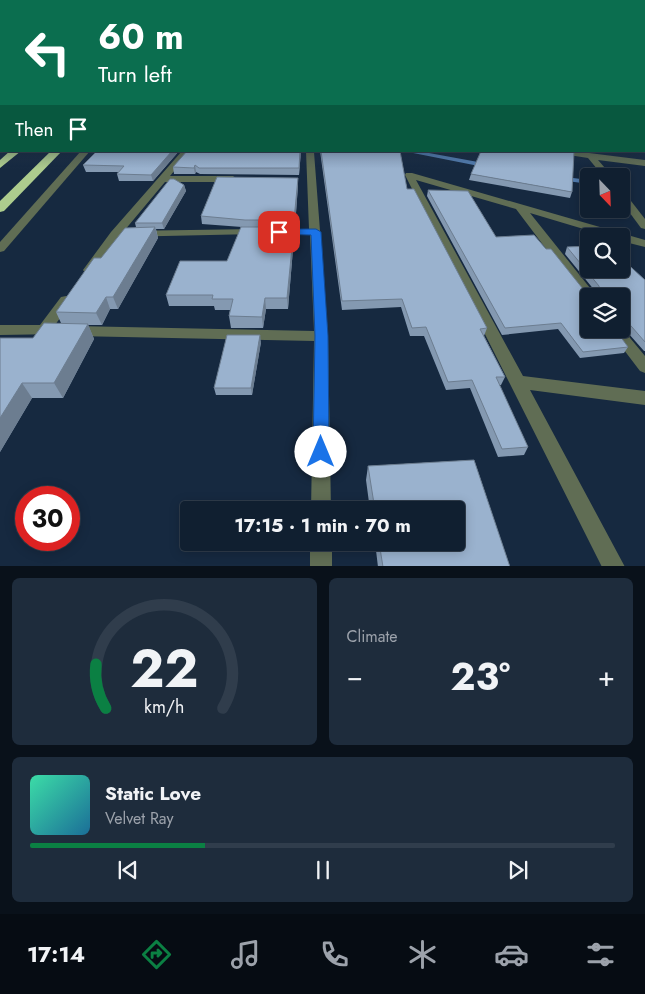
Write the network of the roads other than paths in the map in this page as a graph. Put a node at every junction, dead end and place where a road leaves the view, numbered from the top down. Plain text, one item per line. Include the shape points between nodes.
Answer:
1 (15, 152) edge
2 (56, 152) edge
3 (85, 152) edge
4 (186, 152) edge
5 (310, 152) edge
6 (555, 152) edge
7 (585, 152) edge
8 (594, 157) junction
9 (645, 163) edge
10 (0, 165) edge
11 (602, 168) edge
12 (163, 179) junction
13 (242, 179) edge
14 (630, 206) edge
15 (0, 208) edge
16 (520, 208) junction
17 (645, 226) edge
18 (589, 228) edge
19 (316, 232) junction
20 (116, 234) junction
21 (630, 240) edge
22 (645, 244) edge
23 (0, 249) edge
24 (583, 288) edge
25 (0, 330) edge
26 (44, 330) junction
27 (321, 336) junction
28 (622, 338) edge
29 (645, 367) edge
30 (516, 382) junction
31 (645, 398) edge
32 (321, 501) edge
33 (321, 551) edge
34 (321, 566) edge
35 (614, 566) edge

1 - 10 highway
2 - 15 highway
3 - 23 street
4 - 12 street
5 - 19 street via 306,180
6 - 8 street
7 - 8 street
8 - 9 street
8 - 11 street
12 - 13 street
12 - 20 street
14 - 17 street
16 - 18 street
16 - 24 street
16 - 30 street via 409,175
19 - 20 street
19 - 27 street
20 - 26 street
21 - 22 street
25 - 26 street
26 - 27 street
27 - 32 street
28 - 29 street
30 - 31 street
30 - 35 street
33 - 34 street

